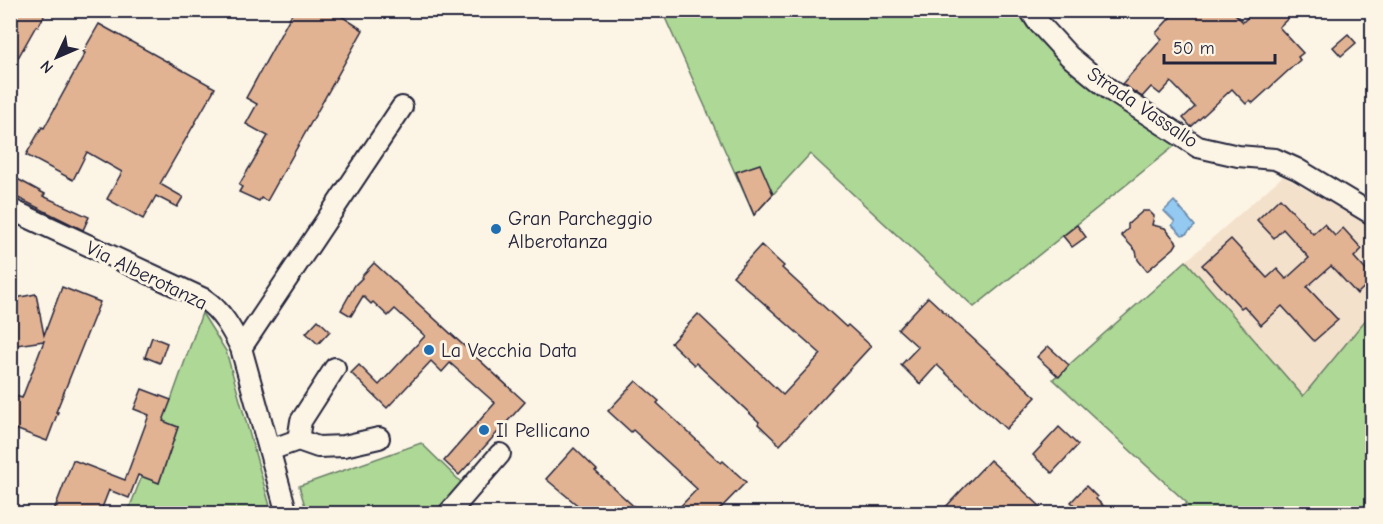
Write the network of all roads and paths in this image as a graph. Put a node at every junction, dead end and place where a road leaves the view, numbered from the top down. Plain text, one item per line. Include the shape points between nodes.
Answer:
1 (1030, 10) edge
2 (402, 107) dead end
3 (10, 209) edge
4 (1372, 214) edge
5 (242, 348) junction
6 (335, 368) dead end
7 (379, 438) dead end
8 (298, 440) junction
9 (270, 450) junction
10 (500, 454) dead end
11 (288, 513) edge
12 (448, 513) edge

1 - 4 street, Strada Vassallo via 1069,56 1110,90 1198,147 1275,159
2 - 5 street
3 - 5 street, Via Alberotanza via 204,299 221,315
5 - 9 street, Via Alberotanza
6 - 8 street via 301,421
7 - 8 street via 318,447
8 - 9 street
9 - 11 street, Via Alberotanza
10 - 12 street

